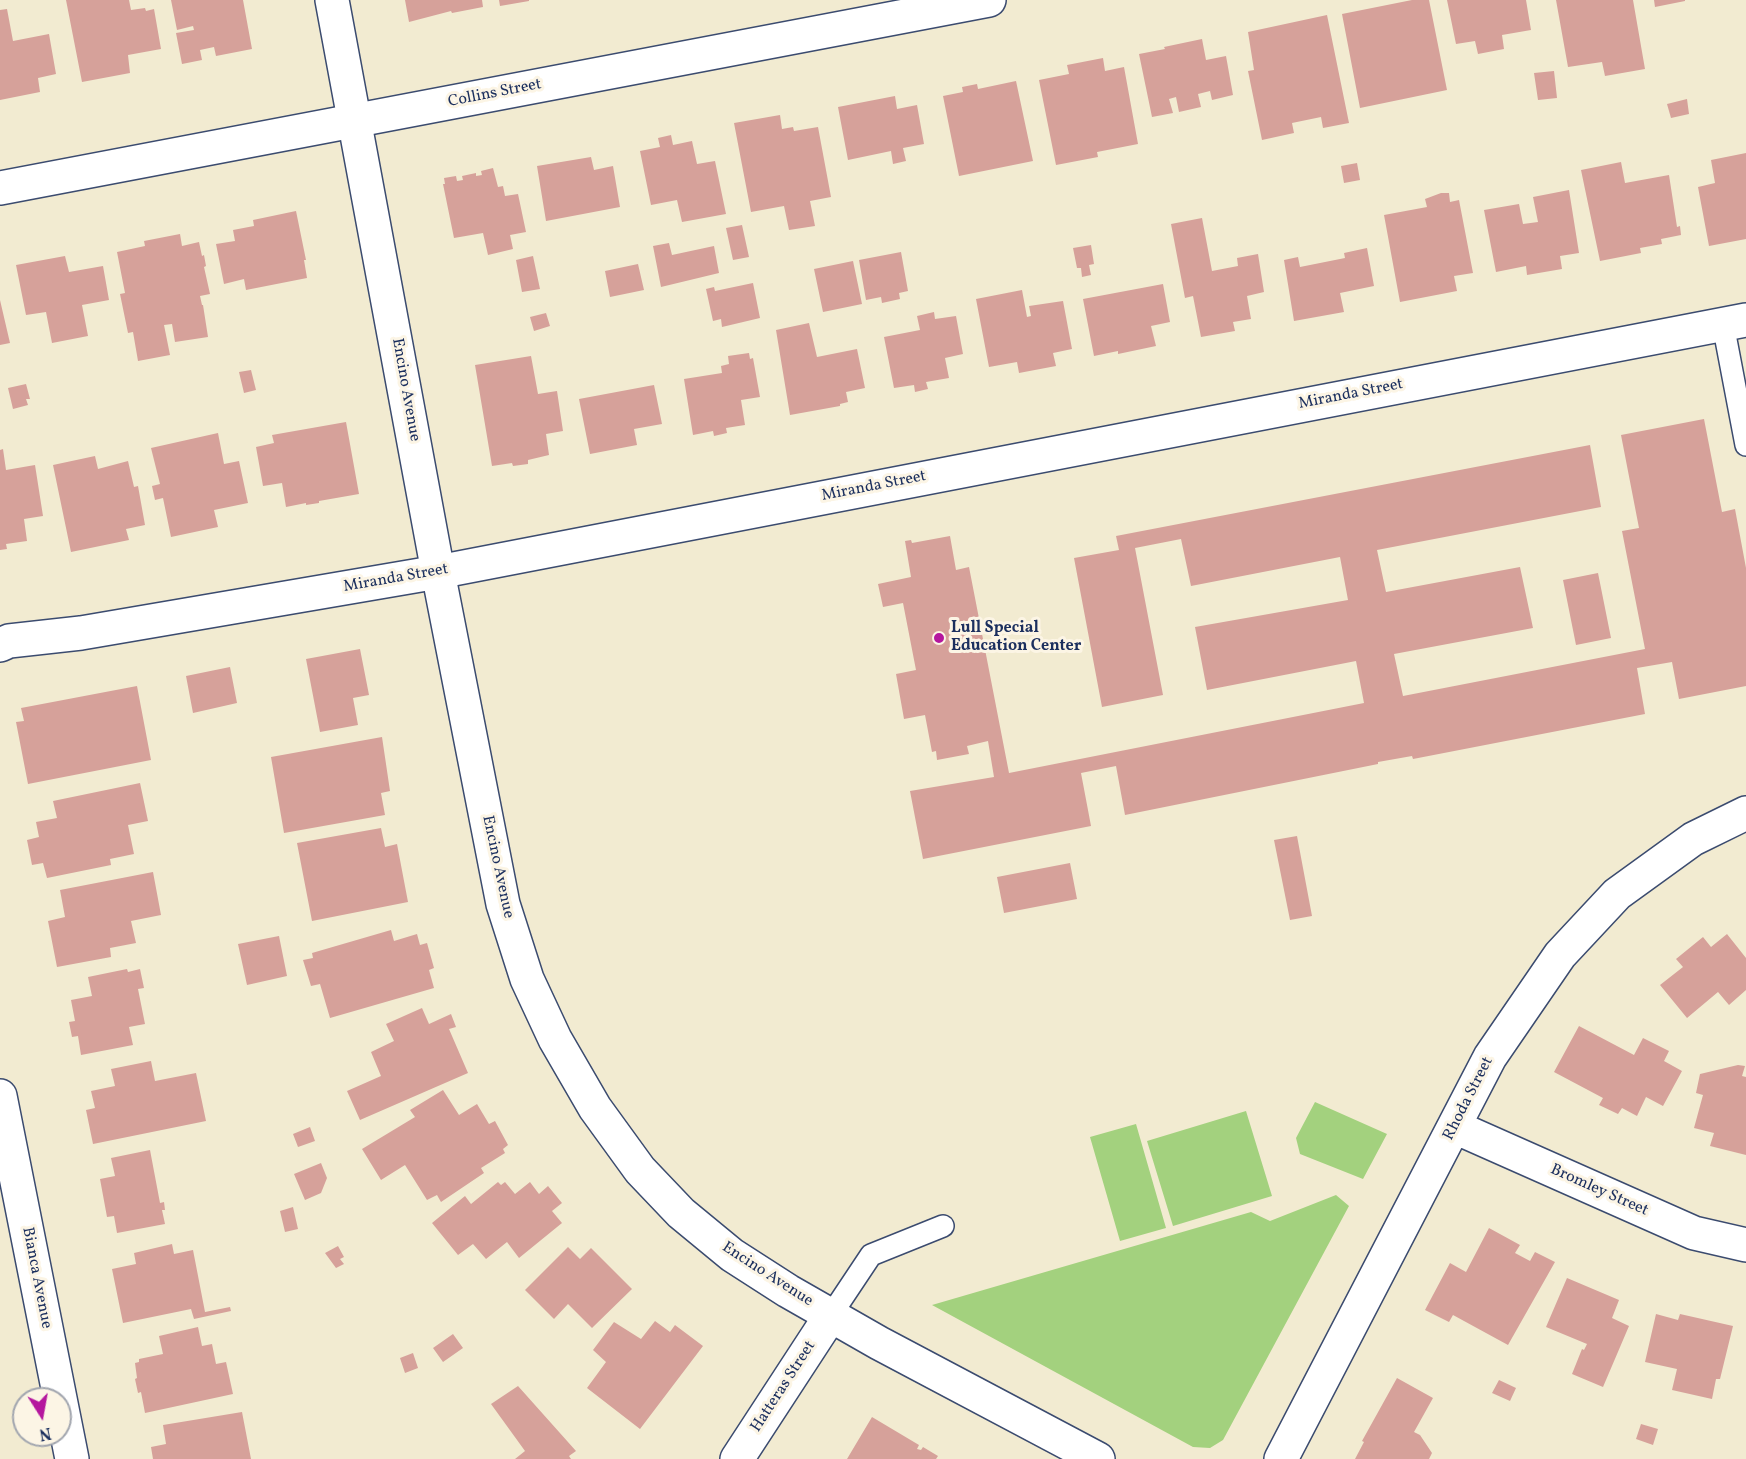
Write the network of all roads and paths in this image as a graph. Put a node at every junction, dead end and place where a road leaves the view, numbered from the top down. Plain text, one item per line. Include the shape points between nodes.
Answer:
1 (332, 0) edge
2 (989, 0) edge
3 (356, 121) junction
4 (0, 188) edge
5 (1734, 322) edge
6 (1746, 445) edge
7 (438, 572) junction
8 (0, 645) edge
9 (1746, 813) edge
10 (0, 1096) edge
11 (1455, 1127) junction
12 (943, 1226) dead end
13 (1746, 1245) edge
14 (831, 1315) junction
15 (72, 1459) edge
16 (737, 1459) edge
17 (1098, 1459) edge
18 (1281, 1459) edge

1 - 3 street, Encino Avenue
2 - 3 street, Collins Street
3 - 4 street, Collins Street
3 - 7 street, Encino Avenue
5 - 6 lane
5 - 7 street, Miranda Street
7 - 8 street, Miranda Street
7 - 14 street, Encino Avenue via 503,904 527,979 555,1039 595,1108 640,1170 681,1213 732,1255
9 - 11 street, Rhoda Street via 1693,839 1617,894 1560,955 1490,1058
10 - 15 street, Bianca Avenue
11 - 13 street, Bromley Street via 1694,1233
11 - 18 street, Rhoda Street
12 - 14 lane via 871,1255
14 - 16 street, Hatteras Street
14 - 17 street, Encino Avenue

